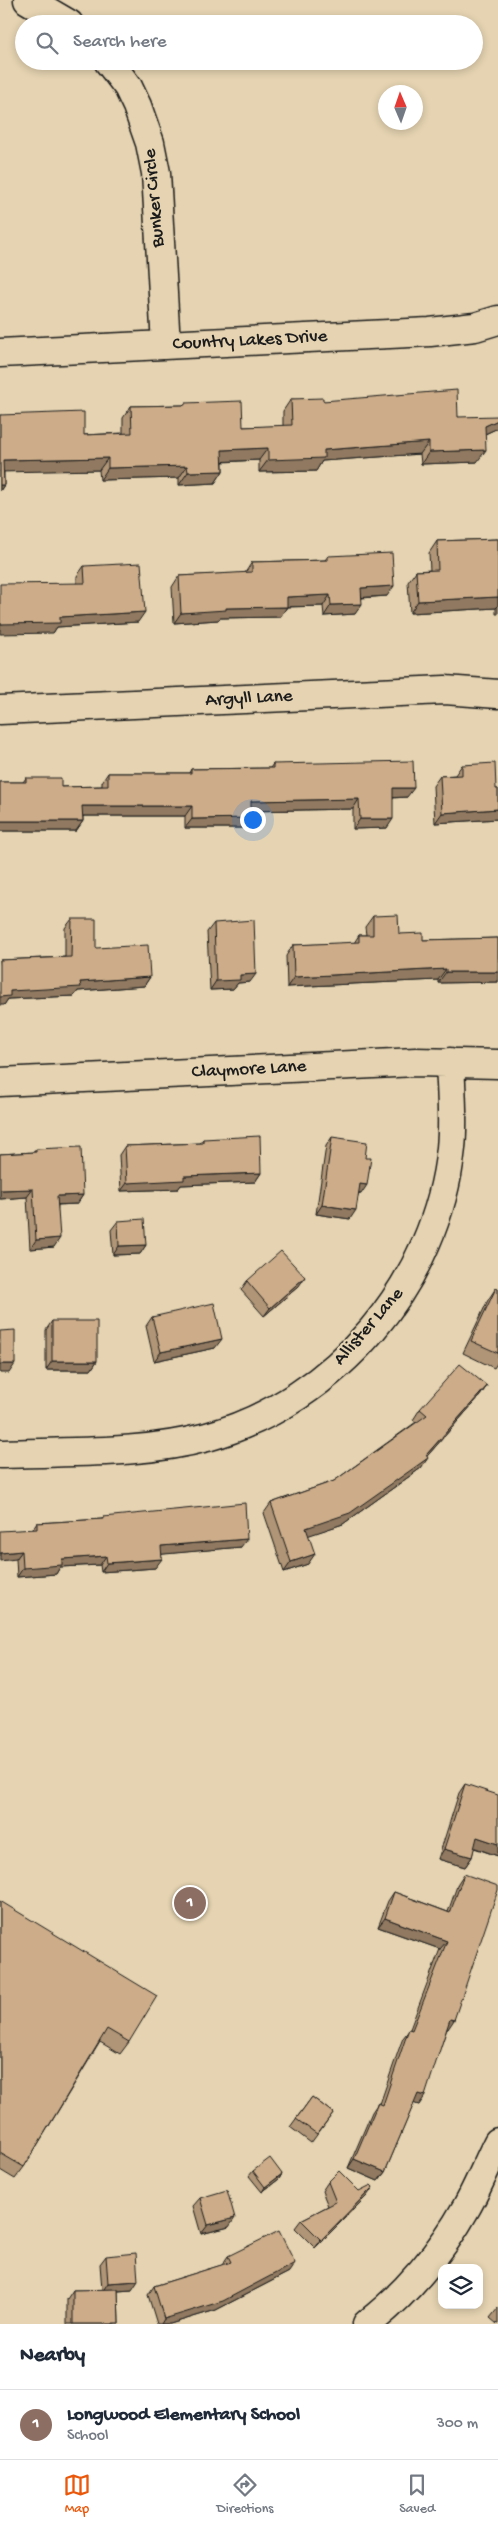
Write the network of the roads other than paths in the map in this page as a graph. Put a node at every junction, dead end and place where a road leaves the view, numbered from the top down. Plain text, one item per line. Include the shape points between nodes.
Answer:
1 (28, 0) edge
2 (54, 15) edge
3 (114, 70) edge
4 (498, 320) edge
5 (166, 345) junction
6 (0, 353) edge
7 (498, 694) edge
8 (0, 710) edge
9 (450, 1062) junction
10 (498, 1064) edge
11 (0, 1082) edge
12 (0, 1454) edge
13 (498, 2142) edge
14 (490, 2180) edge
15 (367, 2324) edge

1 - 2 street
3 - 5 street, Bunker Circle via 131,94 150,143 156,173
4 - 5 street, Country Lakes Drive via 475,327 430,332
5 - 6 street, Country Lakes Drive
7 - 8 street, Argyll Lane via 445,690
9 - 10 street, Claymore Lane
9 - 11 street, Claymore Lane
9 - 12 street, Allister Lane via 451,1148 432,1229 409,1280 395,1302 343,1360 273,1409 208,1436 141,1447
13 - 14 street
14 - 15 street via 409,2284

